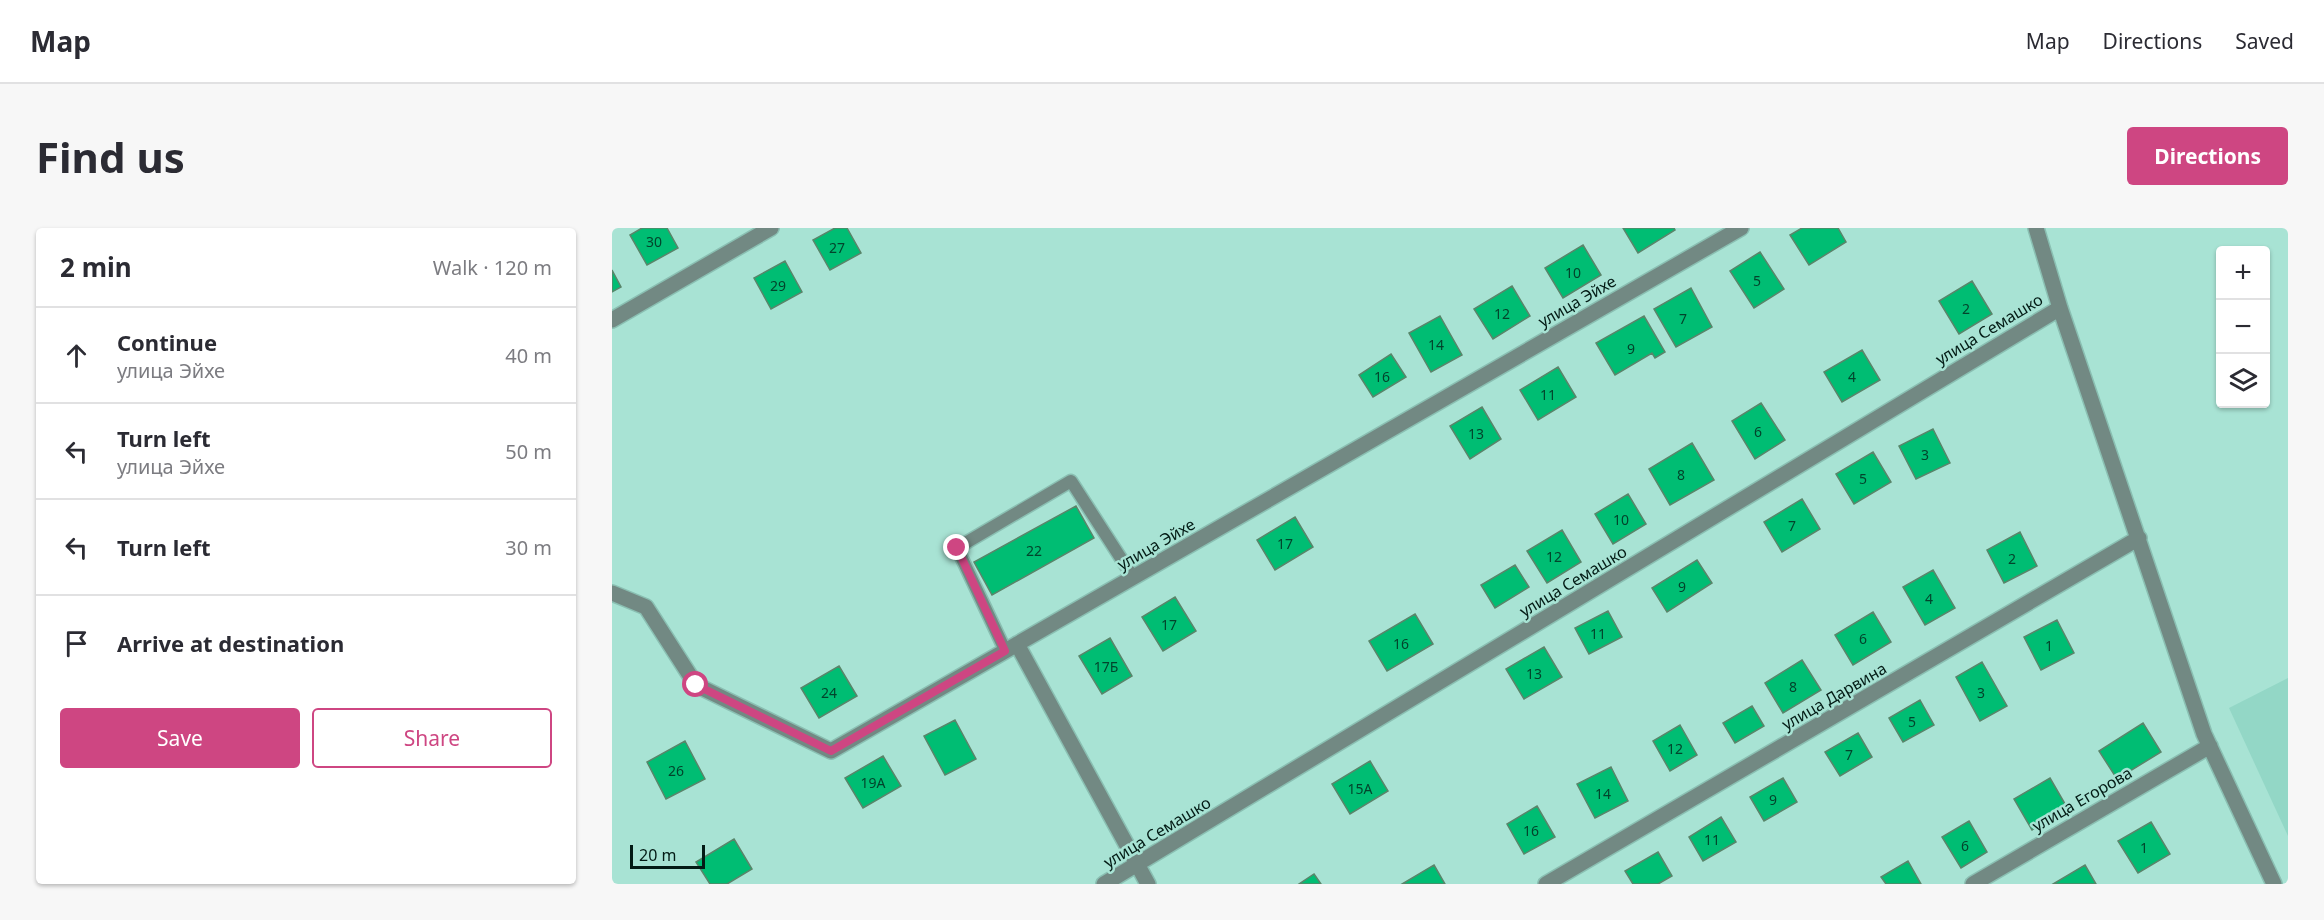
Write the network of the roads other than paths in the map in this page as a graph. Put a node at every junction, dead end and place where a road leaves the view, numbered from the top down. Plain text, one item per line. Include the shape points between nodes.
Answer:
1 (771, 228) edge
2 (1741, 228) edge
3 (2036, 228) edge
4 (2060, 308) junction
5 (612, 320) edge
6 (2139, 538) junction
7 (1134, 577) junction
8 (612, 593) edge
9 (1011, 647) junction
10 (2210, 746) junction
11 (1137, 865) junction
12 (1104, 884) edge
13 (1148, 884) edge
14 (1546, 884) edge
15 (1973, 884) edge
16 (2274, 884) edge

1 - 5 street
2 - 7 street, улица Эйхе
3 - 4 street
4 - 6 street
4 - 11 street, улица Семашко
6 - 10 street
6 - 14 street, улица Дарвина
7 - 9 street, улица Эйхе
7 - 9 lane via 1071,481 957,548
8 - 9 street, улица Эйхе via 646,607 696,685 831,751
9 - 11 street
10 - 15 street, улица Егорова
10 - 16 street
11 - 12 street, улица Семашко
11 - 13 street

